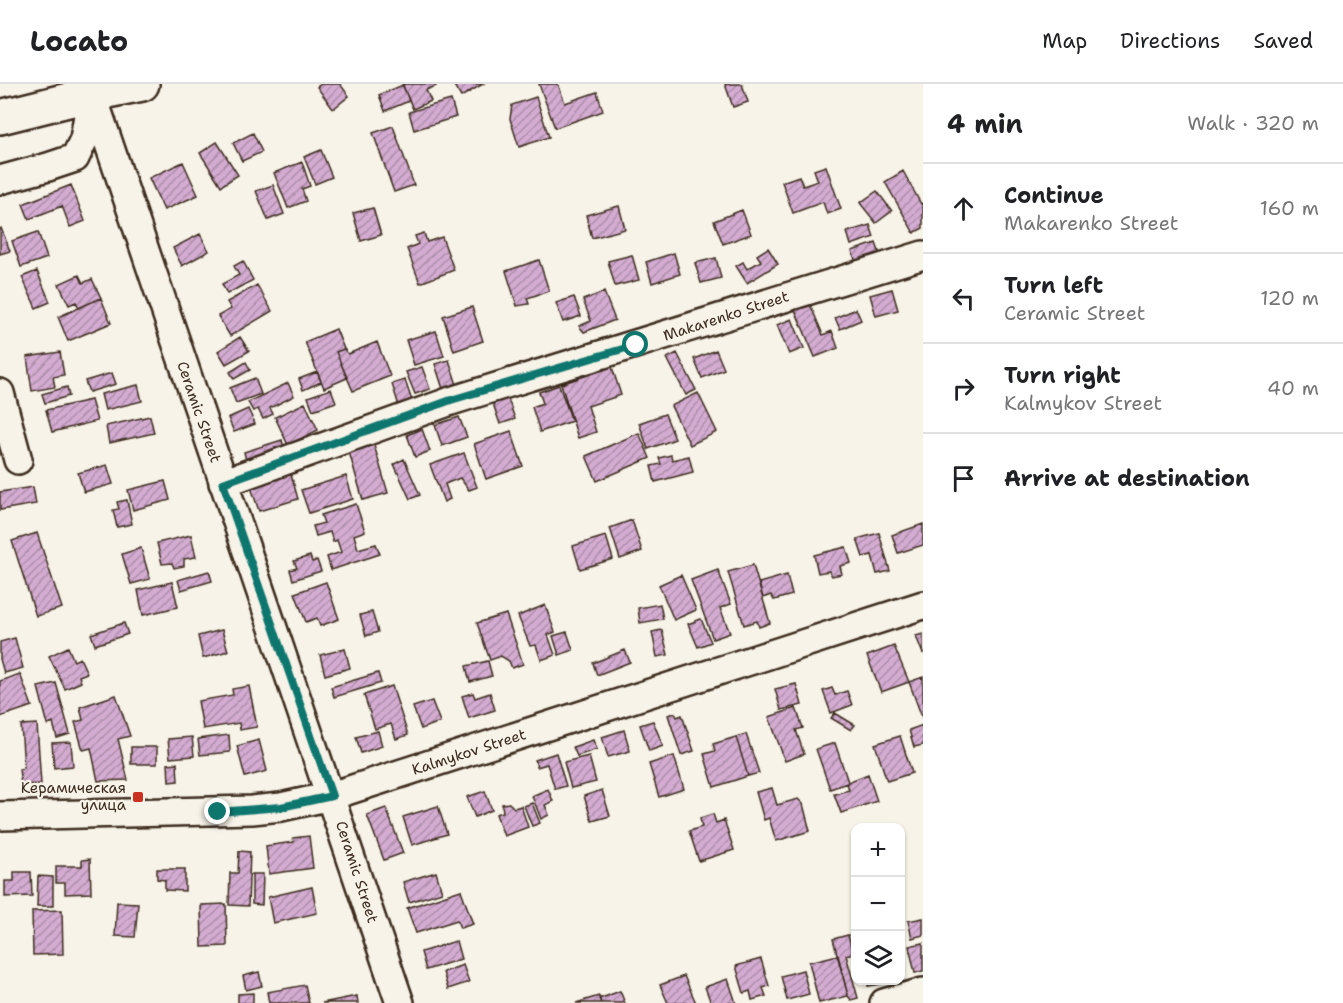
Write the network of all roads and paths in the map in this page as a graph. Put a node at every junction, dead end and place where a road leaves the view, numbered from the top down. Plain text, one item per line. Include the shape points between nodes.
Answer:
1 (142, 84) edge
2 (92, 94) junction
3 (0, 117) edge
4 (0, 180) edge
5 (923, 255) edge
6 (0, 393) edge
7 (18, 460) dead end
8 (223, 483) junction
9 (923, 606) edge
10 (332, 796) junction
11 (0, 816) edge
12 (923, 992) edge
13 (400, 1003) edge
14 (884, 1003) edge

1 - 2 main road
2 - 3 main road
2 - 4 street via 84,139 75,158
2 - 8 street, Ceramic Street
5 - 8 street, Makarenko Street via 451,400
6 - 7 street
8 - 10 street, Ceramic Street
9 - 10 street, Kalmykov Street
10 - 11 street, Kalmykov Street via 252,810
10 - 13 street, Ceramic Street
12 - 14 street

